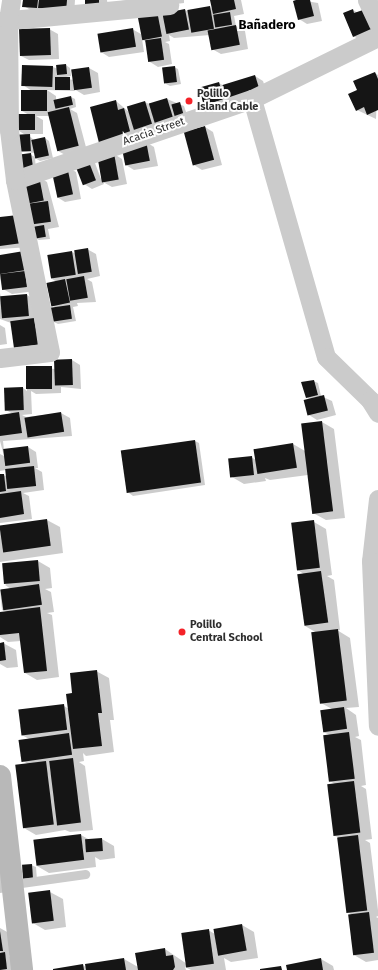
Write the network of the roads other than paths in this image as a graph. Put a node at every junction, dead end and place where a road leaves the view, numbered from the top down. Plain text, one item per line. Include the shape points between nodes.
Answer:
1 (10, 0) edge
2 (367, 0) edge
3 (169, 5) dead end
4 (4, 20) edge
5 (378, 24) edge
6 (378, 37) edge
7 (252, 98) junction
8 (14, 180) junction
9 (0, 358) edge
10 (378, 413) edge
11 (378, 499) edge
12 (376, 619) edge
13 (378, 726) edge
14 (0, 776) edge
15 (85, 874) dead end
16 (10, 888) edge
17 (22, 970) edge

1 - 4 street
2 - 5 street
3 - 4 street
4 - 8 street via 8,123
6 - 7 street, Acacia Street
7 - 8 street, Acacia Street
7 - 10 street via 326,357 370,400
8 - 9 street via 50,352
11 - 12 street via 371,561
12 - 13 street
14 - 16 main road
15 - 16 lane
16 - 17 main road

